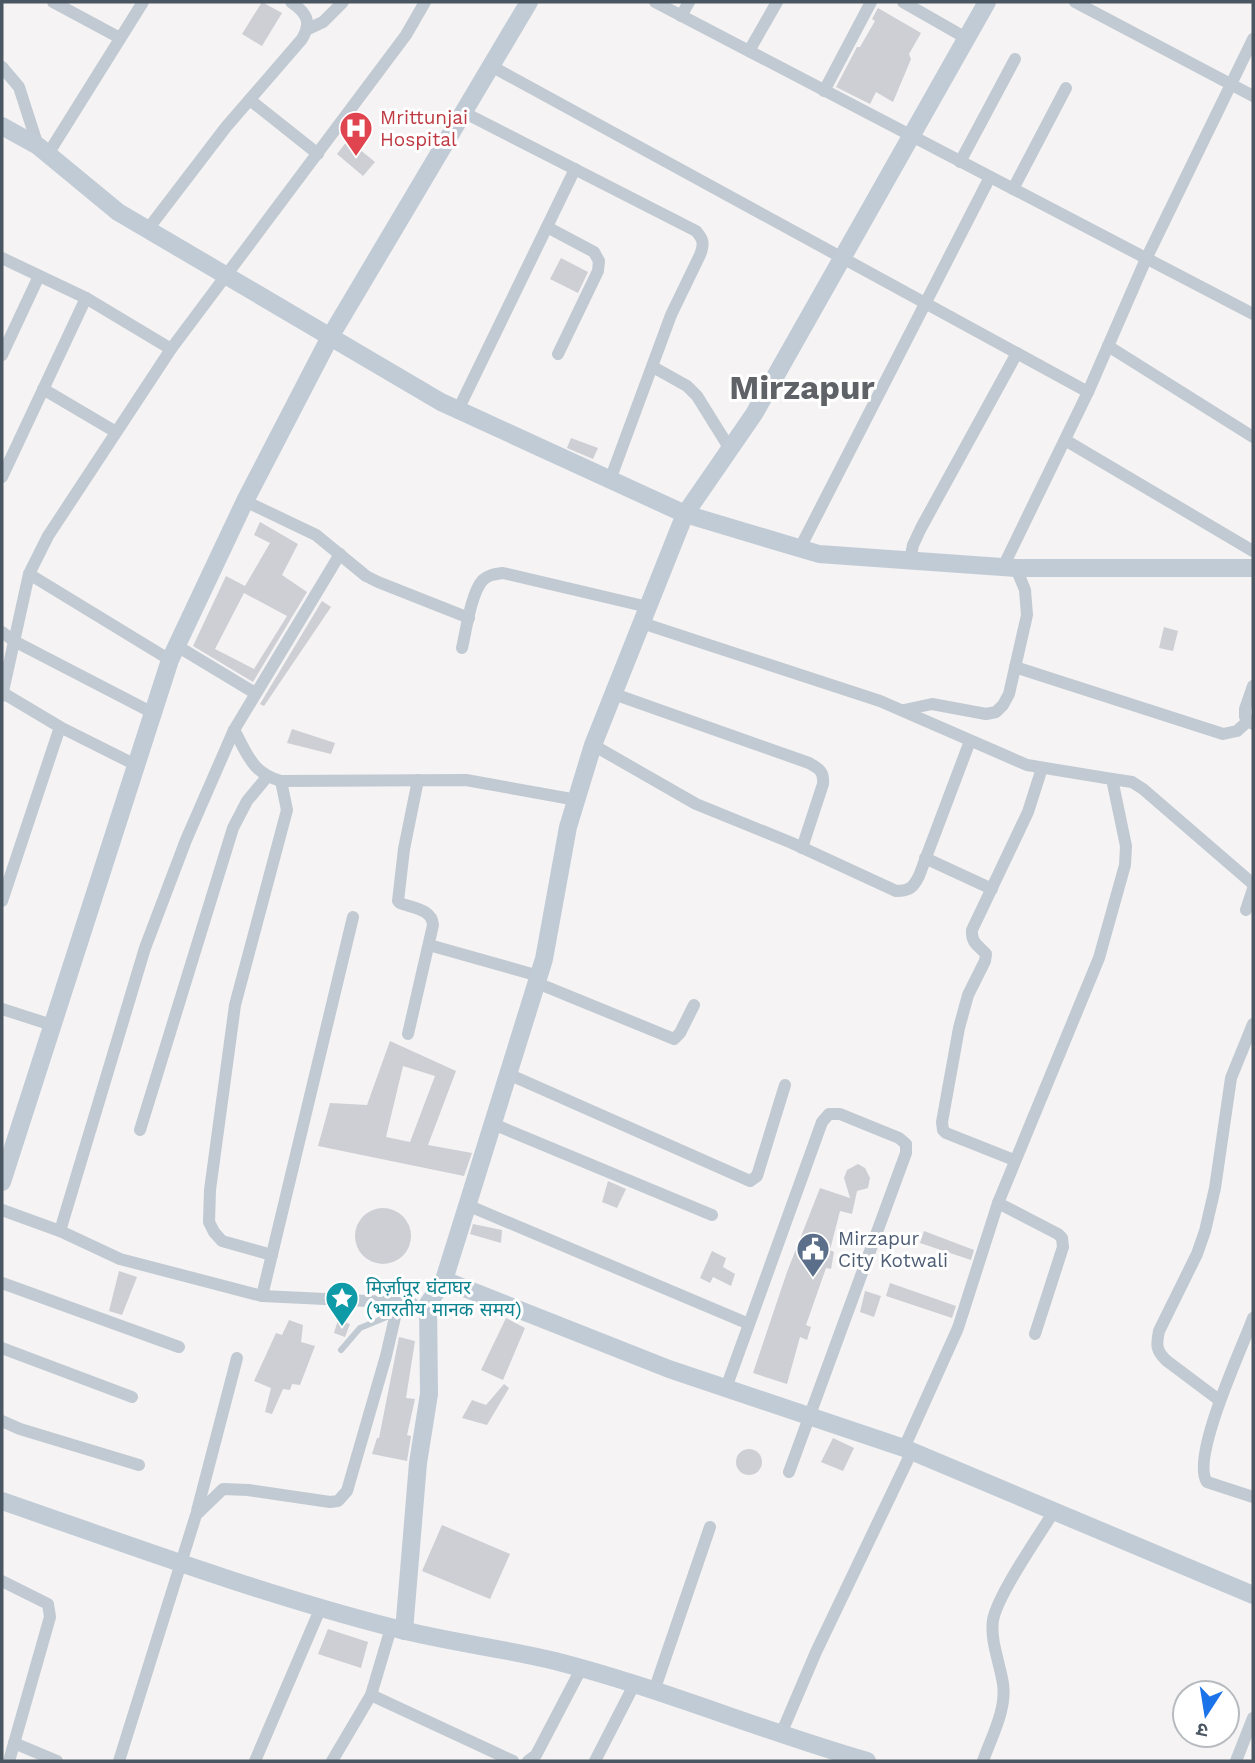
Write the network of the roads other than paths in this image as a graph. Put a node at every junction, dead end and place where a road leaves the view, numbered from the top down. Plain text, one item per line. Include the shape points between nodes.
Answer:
1 (53, 2) edge
2 (143, 2) edge
3 (291, 2) edge
4 (343, 2) edge
5 (425, 2) edge
6 (529, 2) edge
7 (655, 2) edge
8 (689, 2) edge
9 (777, 2) edge
10 (871, 2) edge
11 (903, 2) edge
12 (987, 2) edge
13 (1075, 2) edge
14 (681, 16) junction
15 (308, 29) junction
16 (120, 38) junction
17 (966, 38) junction
18 (1253, 39) edge
19 (749, 51) junction
20 (1015, 59) dead end
21 (491, 66) junction
22 (2, 68) edge
23 (1231, 84) junction
24 (1066, 88) dead end
25 (824, 91) junction
26 (1253, 96) edge
27 (250, 100) junction
28 (463, 112) junction
29 (2, 126) edge
30 (909, 136) junction
31 (43, 150) junction
32 (318, 154) junction
33 (960, 162) junction
34 (575, 169) junction
35 (990, 177) junction
36 (1013, 190) junction
37 (547, 228) junction
38 (148, 229) junction
39 (2, 258) edge
40 (841, 258) junction
41 (1146, 259) junction
42 (39, 276) junction
43 (228, 276) junction
44 (86, 298) junction
45 (925, 304) junction
46 (1253, 314) edge
47 (330, 337) junction
48 (1108, 346) junction
49 (171, 349) junction
50 (1017, 353) junction
51 (558, 354) dead end
52 (2, 355) edge
53 (653, 367) junction
54 (43, 389) junction
55 (1088, 392) junction
56 (458, 410) junction
57 (116, 432) junction
58 (1253, 437) edge
59 (1065, 440) junction
60 (730, 449) junction
61 (2, 477) edge
62 (610, 480) junction
63 (245, 500) junction
64 (685, 514) junction
65 (800, 548) junction
66 (1253, 551) edge
67 (340, 554) junction
68 (910, 561) junction
69 (1009, 567) junction
70 (1253, 568) edge
71 (29, 574) junction
72 (645, 615) junction
73 (469, 618) junction
74 (2, 632) edge
75 (14, 641) junction
76 (462, 648) dead end
77 (173, 653) junction
78 (1015, 667) junction
79 (1253, 686) edge
80 (255, 693) junction
81 (614, 694) junction
82 (2, 695) edge
83 (904, 710) junction
84 (153, 713) junction
85 (1251, 722) edge
86 (60, 727) junction
87 (234, 730) junction
88 (970, 741) junction
89 (593, 745) junction
90 (136, 765) junction
91 (1042, 768) junction
92 (267, 777) junction
93 (1112, 779) junction
94 (418, 780) junction
95 (281, 781) junction
96 (577, 800) junction
97 (802, 848) junction
98 (925, 858) junction
99 (1253, 884) edge
100 (992, 889) junction
101 (1253, 889) edge
102 (2, 901) edge
103 (1246, 910) dead end
104 (353, 917) dead end
105 (429, 944) junction
106 (538, 980) junction
107 (694, 1005) dead end
108 (2, 1009) edge
109 (1253, 1024) edge
110 (52, 1025) junction
111 (408, 1034) dead end
112 (508, 1074) junction
113 (785, 1085) dead end
114 (493, 1124) junction
115 (140, 1130) dead end
116 (1014, 1160) junction
117 (2, 1182) edge
118 (998, 1203) junction
119 (467, 1205) junction
120 (2, 1210) edge
121 (712, 1215) dead end
122 (60, 1231) junction
123 (272, 1255) junction
124 (444, 1280) junction
125 (2, 1283) edge
126 (262, 1296) junction
127 (420, 1303) junction
128 (396, 1313) junction
129 (1253, 1318) edge
130 (749, 1324) junction
131 (1035, 1334) dead end
132 (179, 1347) dead end
133 (2, 1348) edge
134 (341, 1350) dead end
135 (237, 1358) dead end
136 (726, 1388) junction
137 (131, 1397) dead end
138 (1219, 1400) junction
139 (810, 1416) junction
140 (2, 1421) edge
141 (908, 1450) junction
142 (139, 1465) dead end
143 (789, 1472) dead end
144 (1253, 1497) edge
145 (2, 1501) edge
146 (1054, 1511) junction
147 (196, 1515) junction
148 (710, 1527) dead end
149 (181, 1563) junction
150 (3, 1585) edge
151 (1253, 1595) edge
152 (321, 1608) junction
153 (398, 1629) junction
154 (581, 1669) junction
155 (634, 1685) junction
156 (654, 1691) junction
157 (370, 1695) junction
158 (1253, 1718) edge
159 (781, 1734) junction
160 (14, 1742) junction
161 (9, 1761) edge
162 (57, 1761) edge
163 (118, 1761) edge
164 (254, 1761) edge
165 (332, 1761) edge
166 (513, 1761) edge
167 (528, 1761) edge
168 (595, 1761) edge
169 (867, 1761) edge
170 (983, 1761) edge
171 (1236, 1761) edge

1 - 16 street
2 - 16 street
3 - 15 street via 308,19
4 - 15 street via 323,22
5 - 32 street
6 - 21 street
7 - 14 street
8 - 14 street
9 - 19 street
10 - 25 street
11 - 17 street
12 - 17 street
13 - 23 street
14 - 19 street
15 - 27 street
16 - 31 street
17 - 30 street
18 - 23 street
19 - 25 street
20 - 33 street
21 - 28 street
21 - 40 street
22 - 31 street via 19,87
23 - 26 street
23 - 41 street
24 - 36 street
25 - 30 street
27 - 32 street
27 - 38 street
28 - 34 street
28 - 47 street
29 - 31 street
30 - 33 street
30 - 40 street
31 - 38 street via 118,212
32 - 43 street
33 - 35 street
34 - 37 street
34 - 53 street via 702,238 704,246 671,315
35 - 36 street
35 - 45 street
36 - 41 street
37 - 51 street via 594,252 598,261 598,271
37 - 56 street
38 - 43 street
39 - 42 street
40 - 45 street
40 - 60 street
41 - 46 street
41 - 48 street
42 - 44 street
42 - 52 street
43 - 47 street
43 - 49 street
44 - 49 street
44 - 54 street
45 - 50 street
45 - 65 street
47 - 56 street
47 - 63 street
48 - 55 street
48 - 58 street
49 - 57 street
50 - 55 street
50 - 68 street via 921,528
53 - 60 street via 697,396
53 - 62 street
54 - 57 street
54 - 61 street
55 - 59 street
56 - 62 street
57 - 71 street via 48,536
59 - 66 street
59 - 69 street
60 - 64 street
62 - 64 street
63 - 67 street via 316,535
63 - 77 street
64 - 65 street
64 - 72 street
65 - 68 street via 819,554
67 - 73 street via 378,582
67 - 80 street
68 - 69 street
69 - 70 street
69 - 78 street via 1025,590 1027,603
71 - 75 street
71 - 77 street
72 - 73 street via 503,573 483,579
72 - 81 street
72 - 83 street
73 - 76 street
74 - 75 street
75 - 82 street
75 - 84 street
77 - 80 street
77 - 84 street
78 - 83 street via 1009,694 996,712 932,704
78 - 85 street via 1223,734
79 - 85 street via 1245,709
80 - 87 street
81 - 89 street
81 - 97 street via 820,769 823,785
82 - 86 street
83 - 88 street
84 - 90 street
86 - 90 street
86 - 102 street
87 - 92 street via 256,769
87 - 122 street via 145,948
88 - 91 street
88 - 98 street
89 - 96 street
89 - 97 street via 696,804
90 - 110 street
91 - 93 street
91 - 100 street via 1028,812
92 - 95 street
92 - 115 street via 233,828
93 - 99 street via 1143,789
93 - 116 street via 1126,846 1125,865 1099,958
94 - 95 street
94 - 96 street via 466,780
94 - 105 street via 397,896 400,903 433,918
95 - 123 street via 287,810 235,1005 209,1222 222,1241
96 - 106 street
97 - 98 street via 896,891 914,886
98 - 100 street
100 - 116 street via 972,929 971,937 986,954 985,961 968,995 959,1028 943,1130
101 - 103 street
104 - 123 street
105 - 106 street
105 - 111 street
106 - 107 street via 674,1039
106 - 112 street
108 - 110 street
109 - 138 street via 1231,1078 1205,1231 1156,1344 1167,1361
110 - 117 street
112 - 113 street via 750,1181 757,1176
112 - 114 street
114 - 119 street
114 - 121 street
116 - 118 street
118 - 131 street via 1062,1238
118 - 141 street via 958,1328
119 - 124 street
119 - 130 street
120 - 122 street
122 - 126 street via 120,1259
123 - 126 street
124 - 127 street
124 - 136 street
125 - 132 street
126 - 127 street
127 - 128 street
127 - 153 street via 429,1394
128 - 134 lane via 360,1328
128 - 147 street via 343,1497 331,1502 223,1489
129 - 138 street
130 - 136 street
130 - 139 street via 822,1122 829,1114 840,1114 899,1138 906,1144 906,1153
133 - 137 street
135 - 147 street
136 - 139 street
138 - 144 street via 1203,1477
139 - 141 street
139 - 143 street
140 - 142 street
141 - 146 street
141 - 159 street
145 - 149 street
146 - 151 street
146 - 170 street via 993,1620 1004,1701
147 - 149 street
148 - 156 street
149 - 152 street
149 - 163 street
150 - 160 street via 48,1604 50,1617
152 - 153 street
152 - 164 street
153 - 154 street
153 - 157 street
154 - 155 street
154 - 167 street via 536,1755
155 - 156 street
155 - 168 street
156 - 159 street
157 - 165 street
157 - 166 street
158 - 171 street
159 - 169 street
160 - 161 street
160 - 162 street

